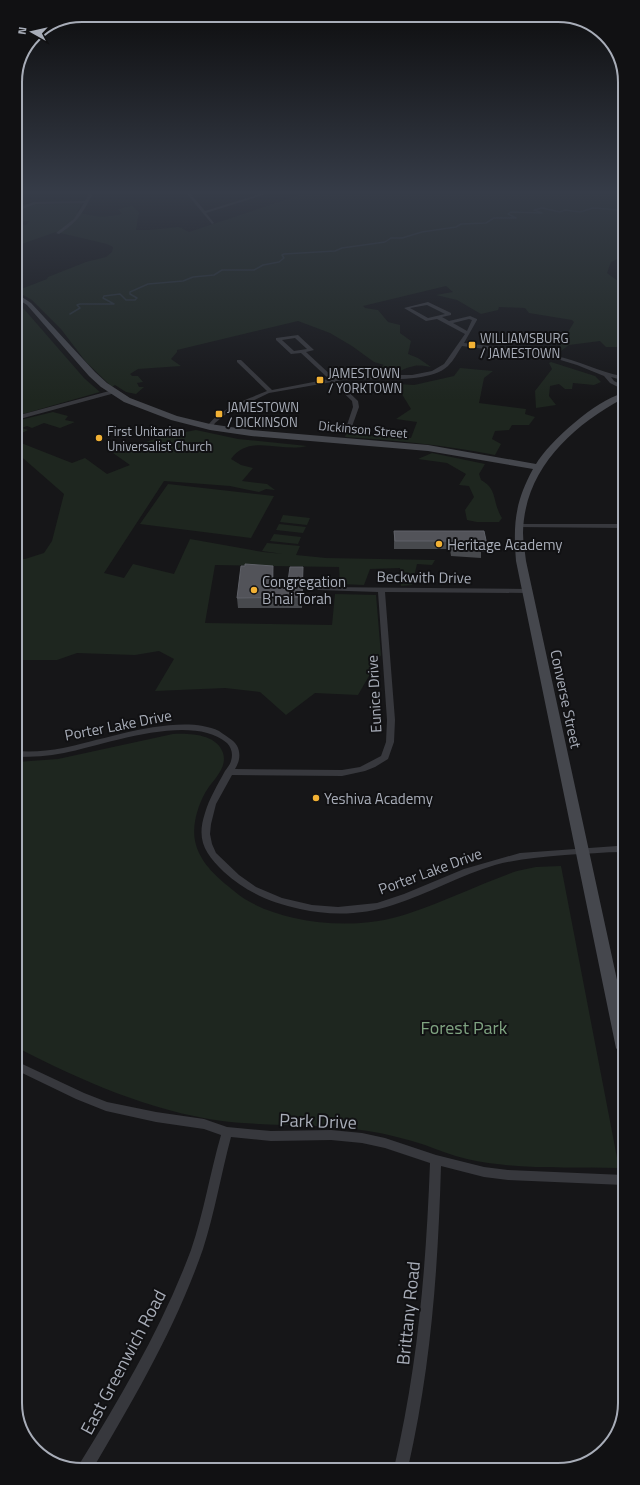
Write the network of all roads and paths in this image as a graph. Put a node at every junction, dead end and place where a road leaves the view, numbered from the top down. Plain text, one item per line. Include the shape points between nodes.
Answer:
1 (22, 299) edge
2 (438, 317) junction
3 (448, 323) junction
4 (468, 334) junction
5 (461, 344) junction
6 (302, 351) junction
7 (239, 361) dead end
8 (606, 375) junction
9 (618, 377) edge
10 (332, 380) junction
11 (618, 385) edge
12 (270, 391) junction
13 (113, 392) junction
14 (618, 398) edge
15 (22, 416) edge
16 (210, 427) junction
17 (348, 431) dead end
18 (538, 468) junction
19 (518, 526) junction
20 (618, 526) edge
21 (320, 589) dead end
22 (381, 590) junction
23 (527, 591) junction
24 (22, 754) edge
25 (229, 772) junction
26 (618, 849) edge
27 (582, 851) junction
28 (618, 1020) edge
29 (22, 1068) edge
30 (227, 1132) junction
31 (436, 1160) junction
32 (618, 1180) edge
33 (88, 1463) edge
34 (402, 1463) edge

1 - 13 main road, Dickinson Street via 96,378
2 - 2 street via 428,320 406,308 428,303 449,314
2 - 3 street
3 - 4 street
3 - 4 street via 472,318 475,320
4 - 5 street
5 - 8 street via 555,358
5 - 10 street via 446,365 429,374 405,377 355,376
6 - 6 street via 293,353 278,339 296,336 312,350
6 - 10 street
7 - 12 street
8 - 9 street
8 - 11 street
10 - 12 street
10 - 17 street via 356,403
12 - 16 street via 224,413
13 - 15 street
13 - 16 main road, Dickinson Street via 158,413
14 - 18 main road, Converse Street via 597,409 569,430 554,444
16 - 18 main road, Dickinson Street via 256,434 421,447
18 - 19 main road, Converse Street via 526,493
19 - 20 street
19 - 23 main road, Converse Street via 519,549
21 - 22 street, Beckwith Drive
22 - 23 street, Beckwith Drive
22 - 25 street, Eunice Drive via 392,720 390,742 385,757 362,769 342,773
23 - 27 main road, Converse Street
24 - 25 street, Porter Lake Drive via 56,752 156,730 194,727 214,732 231,743 236,756
25 - 27 street, Porter Lake Drive via 208,814 207,841 212,854 248,888 276,900 302,907 327,910 370,907 400,900 458,874 503,860 530,854
26 - 27 street, Porter Lake Drive
27 - 28 main road, Converse Street
29 - 30 street, Park Drive via 106,1106 204,1124
30 - 31 street, Park Drive via 271,1136 331,1135 362,1138
30 - 33 street, East Greenwich Road via 204,1228 180,1292 155,1348
31 - 32 street, Park Drive via 508,1175
31 - 34 street, Brittany Road via 426,1331 414,1409

